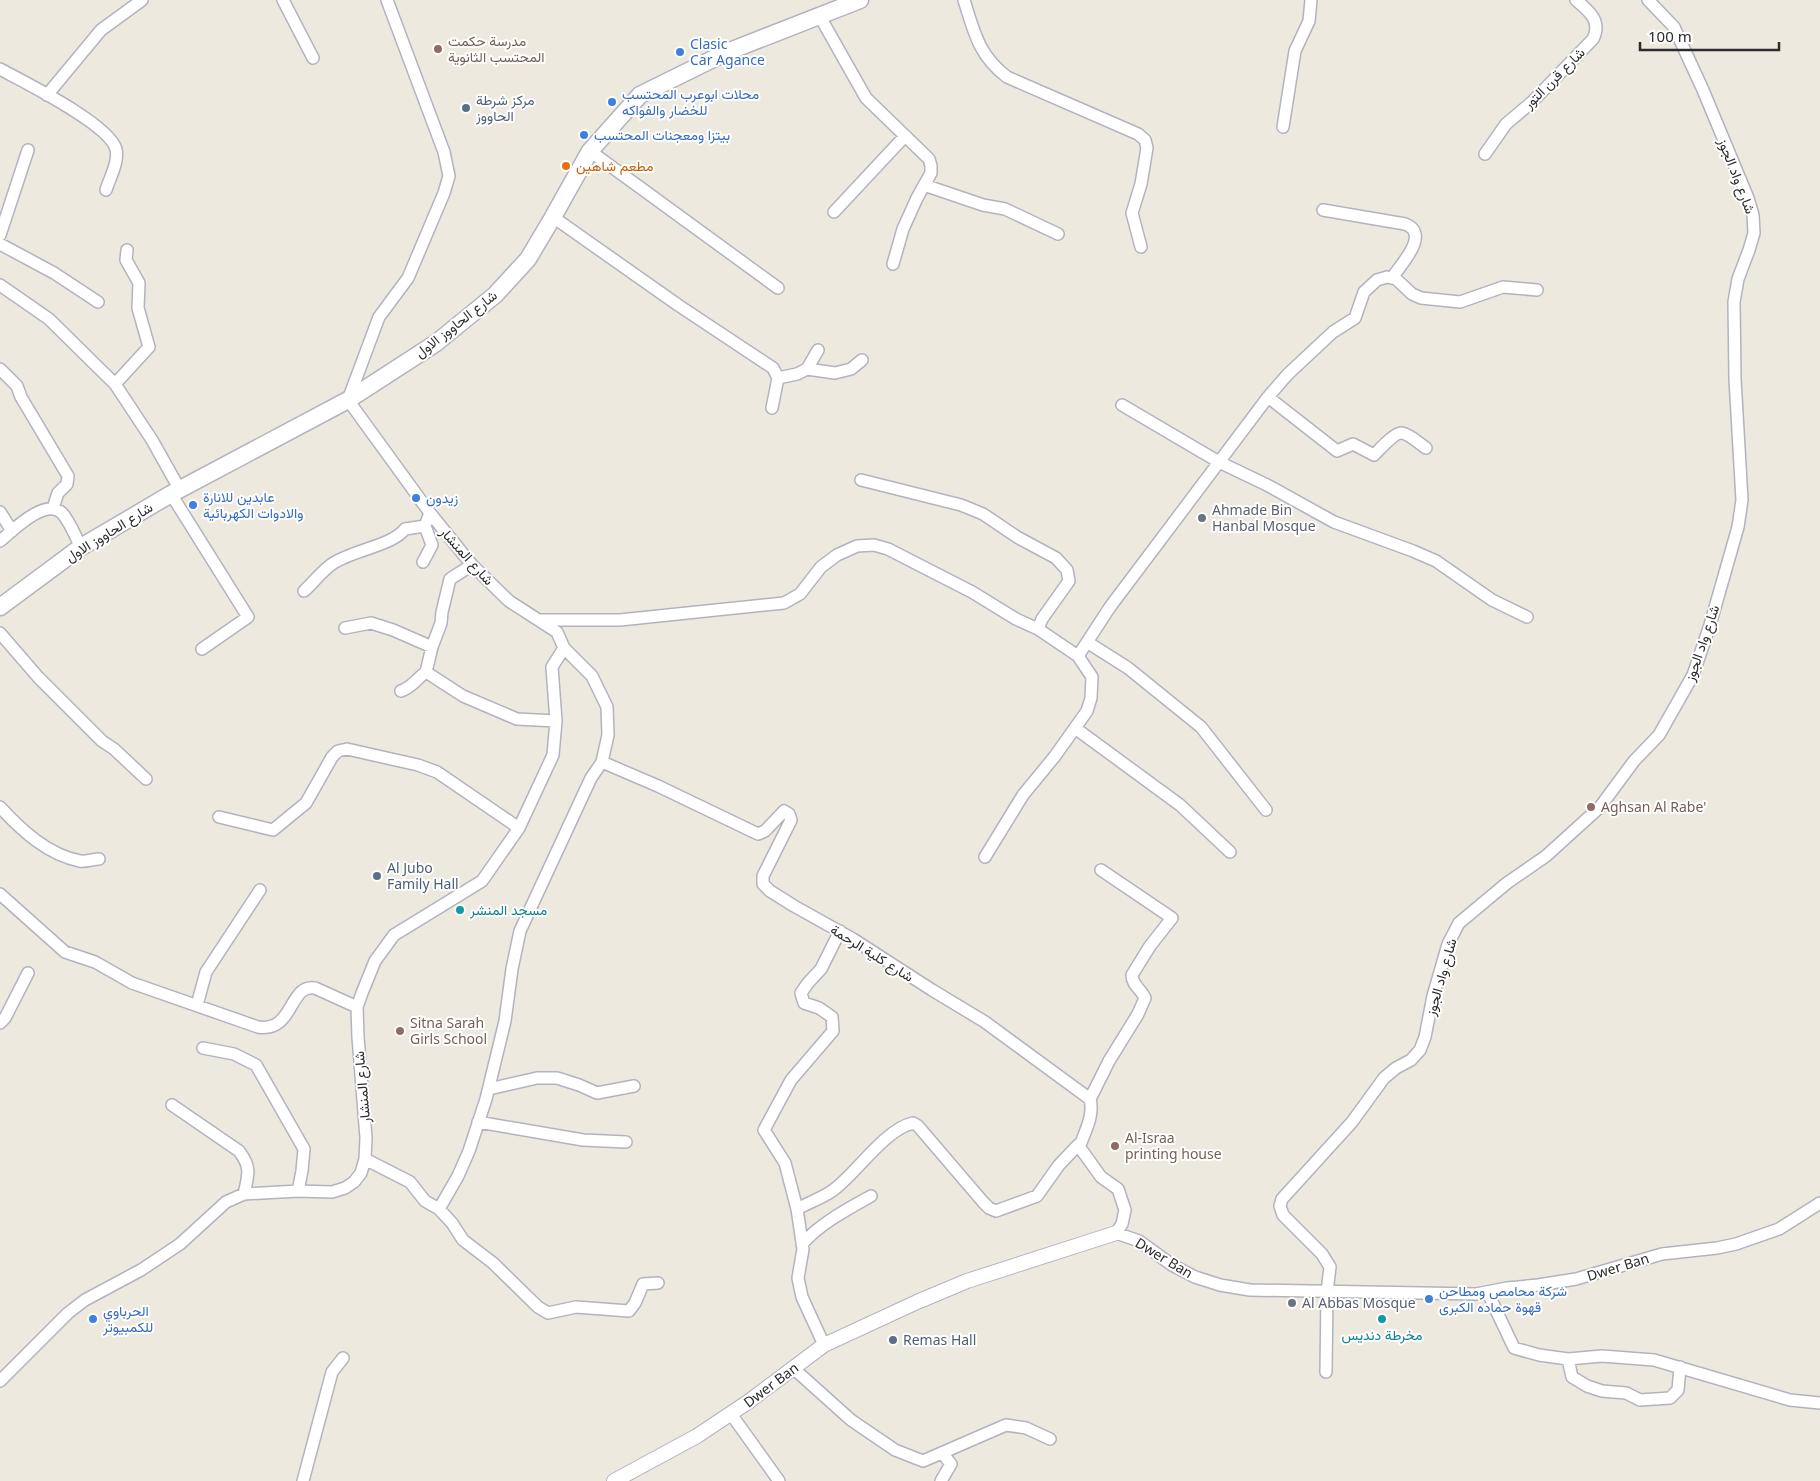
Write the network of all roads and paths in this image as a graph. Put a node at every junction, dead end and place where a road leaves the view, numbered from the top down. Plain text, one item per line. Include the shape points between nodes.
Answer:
1 (142, 0) edge
2 (283, 0) edge
3 (387, 0) edge
4 (860, 0) edge
5 (964, 0) edge
6 (1311, 0) edge
7 (1576, 0) edge
8 (1648, 0) edge
9 (819, 15) junction
10 (313, 58) dead end
11 (0, 69) edge
12 (47, 96) junction
13 (1283, 127) dead end
14 (905, 136) junction
15 (28, 150) dead end
16 (590, 151) junction
17 (1485, 154) dead end
18 (924, 185) junction
19 (106, 190) dead end
20 (1323, 210) dead end
21 (834, 212) dead end
22 (554, 218) junction
23 (1058, 234) dead end
24 (0, 235) edge
25 (0, 244) edge
26 (1141, 248) dead end
27 (127, 250) dead end
28 (893, 264) dead end
29 (1392, 278) junction
30 (0, 285) edge
31 (778, 288) dead end
32 (1537, 290) dead end
33 (98, 302) dead end
34 (818, 350) dead end
35 (862, 360) dead end
36 (0, 369) edge
37 (808, 369) junction
38 (778, 378) junction
39 (115, 384) junction
40 (1268, 397) junction
41 (348, 400) junction
42 (1122, 405) dead end
43 (772, 408) dead end
44 (1426, 448) dead end
45 (1219, 462) junction
46 (861, 480) dead end
47 (176, 492) junction
48 (53, 508) junction
49 (0, 512) edge
50 (430, 513) junction
51 (425, 526) junction
52 (12, 531) junction
53 (0, 541) edge
54 (81, 547) junction
55 (423, 562) dead end
56 (472, 565) junction
57 (304, 591) dead end
58 (0, 607) edge
59 (1527, 618) dead end
60 (540, 620) junction
61 (345, 628) dead end
62 (1038, 630) junction
63 (0, 633) edge
64 (1087, 642) junction
65 (432, 647) junction
66 (202, 648) dead end
67 (564, 648) junction
68 (1078, 656) junction
69 (426, 672) junction
70 (401, 691) dead end
71 (556, 721) junction
72 (1075, 728) junction
73 (602, 762) junction
74 (146, 779) dead end
75 (0, 807) edge
76 (1266, 810) dead end
77 (219, 817) dead end
78 (519, 828) junction
79 (1230, 852) dead end
80 (985, 857) dead end
81 (99, 859) dead end
82 (1100, 870) dead end
83 (260, 890) dead end
84 (0, 894) edge
85 (840, 931) junction
86 (28, 973) dead end
87 (197, 1004) junction
88 (357, 1007) junction
89 (0, 1023) edge
90 (203, 1048) dead end
91 (634, 1086) dead end
92 (488, 1089) junction
93 (1090, 1099) junction
94 (172, 1105) dead end
95 (478, 1122) junction
96 (626, 1142) dead end
97 (1078, 1145) junction
98 (365, 1159) junction
99 (298, 1191) junction
100 (244, 1194) junction
101 (871, 1196) dead end
102 (1820, 1203) edge
103 (439, 1209) junction
104 (797, 1209) junction
105 (1116, 1233) junction
106 (802, 1244) junction
107 (658, 1283) dead end
108 (1327, 1292) junction
109 (1488, 1293) junction
110 (824, 1344) junction
111 (343, 1358) dead end
112 (1568, 1359) junction
113 (1680, 1366) junction
114 (793, 1368) junction
115 (1326, 1372) dead end
116 (0, 1381) edge
117 (1820, 1403) edge
118 (731, 1414) junction
119 (1050, 1439) dead end
120 (943, 1454) junction
121 (303, 1481) edge
122 (614, 1481) edge
123 (779, 1481) edge
124 (941, 1481) edge

1 - 12 street via 101,30
2 - 10 street
3 - 41 street via 444,152 449,176 408,278 379,317
4 - 9 main road, شارع الحاووز الاول
5 - 26 street via 981,49 1006,77 1144,138 1147,150 1132,214
6 - 13 street via 1309,21 1295,51
7 - 17 street, شارع قرن التور via 1594,17 1593,39 1506,124
8 - 108 street, شارع واد الجوز via 1674,27 1753,215 1752,242 1738,279 1734,302 1742,500 1738,527 1693,675 1659,735 1634,761 1600,807 1546,856 1459,923 1448,944 1420,1050 1384,1078 1352,1122 1282,1199 1280,1208 1283,1215 1327,1260 1330,1267
9 - 14 street via 866,98
9 - 16 main road, شارع الحاووز الاول via 727,52 640,95
11 - 12 street
12 - 19 street via 80,114 113,143 116,160
14 - 18 street via 931,164
14 - 21 street
15 - 24 street
16 - 22 main road, شارع الحاووز الاول
16 - 31 street
18 - 23 street via 1005,209
18 - 28 street via 903,230
20 - 29 street via 1405,224 1412,228 1417,236 1416,242
22 - 38 street via 773,368
22 - 41 main road, شارع الحاووز الاول via 528,259 495,295 436,343
25 - 33 street via 54,273
27 - 39 street via 126,260 140,283 138,308 149,347
29 - 32 street via 1416,297 1460,302 1503,287
29 - 40 street via 1377,280 1367,287 1355,318 1333,332
30 - 39 street via 49,318
34 - 37 street
35 - 37 street via 851,369 835,373
36 - 48 street via 17,386 68,476
37 - 38 street
38 - 43 street
39 - 47 street via 152,440
40 - 44 street via 1336,451 1352,444 1374,454 1397,433
40 - 45 street
41 - 47 main road, شارع الحاووز الاول
41 - 50 street, شارع المنشار
42 - 45 street
45 - 59 street via 1334,522 1436,561 1492,600
45 - 64 street
46 - 62 street via 972,508 1056,558 1068,570 1069,581 1042,619
47 - 54 main road, شارع الحاووز الاول
47 - 66 street via 248,617
48 - 52 street via 41,510
48 - 54 street via 63,514
49 - 52 street
50 - 51 street
50 - 56 street, شارع المنشار
51 - 55 street via 432,545
51 - 57 street via 405,529 400,537 332,564
52 - 53 street
54 - 58 main road, شارع الحاووز الاول
56 - 60 street, شارع المنشار via 509,601
56 - 65 street via 450,579 441,623
60 - 62 street via 620,620 784,603 800,594 828,561 867,544 888,548
60 - 67 street, شارع المنشار via 557,632
61 - 65 street via 371,623
62 - 68 street
63 - 74 street via 95,735
64 - 68 street
64 - 76 street via 1128,668 1201,727
65 - 69 street
67 - 71 street, شارع المنشار via 552,667
67 - 73 street, شارع المنشار via 592,676 607,707 608,735
68 - 72 street via 1092,677 1092,693 1087,711
69 - 70 street
69 - 71 street via 463,696 517,719
71 - 78 street, شارع المنشار via 553,755
72 - 79 street via 1180,805
72 - 80 street via 1022,795
73 - 85 street, شارع كلية الرحمة via 758,834 784,811 789,814 791,820 763,876 763,884 794,906
73 - 92 street, شارع المنشار via 591,778 520,931 505,1021
75 - 81 street via 29,835 54,852 81,862
77 - 78 street via 273,830 306,803 332,757 347,749 438,772
78 - 88 street, شارع المنشار via 482,881 394,936 375,961
82 - 93 street via 1172,918 1132,975 1132,981 1145,998
83 - 87 street via 206,972
84 - 87 street via 65,952 95,962 132,983
85 - 93 street, شارع كلية الرحمة via 985,1022
85 - 104 street via 821,969 801,993 804,1003 832,1017 833,1031 791,1080 764,1130 785,1163
86 - 89 street
87 - 88 street via 266,1028 281,1022 306,988 315,988
88 - 98 street, شارع المنشار
90 - 99 street via 234,1054 256,1065 304,1149
91 - 92 street via 597,1093 557,1078 537,1078
92 - 95 street, شارع المنشار
93 - 97 street via 1090,1118
94 - 100 street via 239,1151 249,1170
95 - 96 street via 583,1140
95 - 103 street, شارع المنشار via 458,1176
97 - 104 street via 1036,1196 996,1211 983,1202 918,1126 907,1124 866,1157 831,1192
97 - 105 street via 1101,1177 1118,1189 1125,1210
98 - 99 street, شارع المنشار via 361,1173 345,1188 332,1192
98 - 103 street via 410,1182 425,1201
99 - 100 street, شارع المنشار
100 - 116 street, شارع المنشار via 226,1202 180,1244 68,1313
101 - 106 street via 838,1214
102 - 109 street, Dwer Ban via 1779,1229 1736,1244 1662,1254 1582,1278
103 - 107 street via 463,1240 548,1313 576,1308 628,1311 643,1284
104 - 106 street
105 - 108 street, Dwer Ban via 1139,1241 1181,1270 1215,1284 1239,1289
105 - 110 street, Dwer Ban via 967,1281
106 - 110 street via 798,1278 802,1297
108 - 109 street, Dwer Ban
108 - 115 street, شارع واد الجوز
109 - 112 street via 1514,1348
110 - 114 street, Dwer Ban
111 - 121 street via 332,1372
112 - 113 street via 1602,1356 1654,1360
112 - 113 street via 1572,1377 1587,1386 1602,1392 1626,1393 1640,1400 1670,1398 1678,1390
113 - 117 street via 1790,1400
114 - 118 street, Dwer Ban
114 - 120 street via 851,1420 895,1450 922,1461
118 - 122 street, Dwer Ban
118 - 123 street
119 - 120 street via 1026,1428 1006,1425
120 - 124 street via 951,1464

